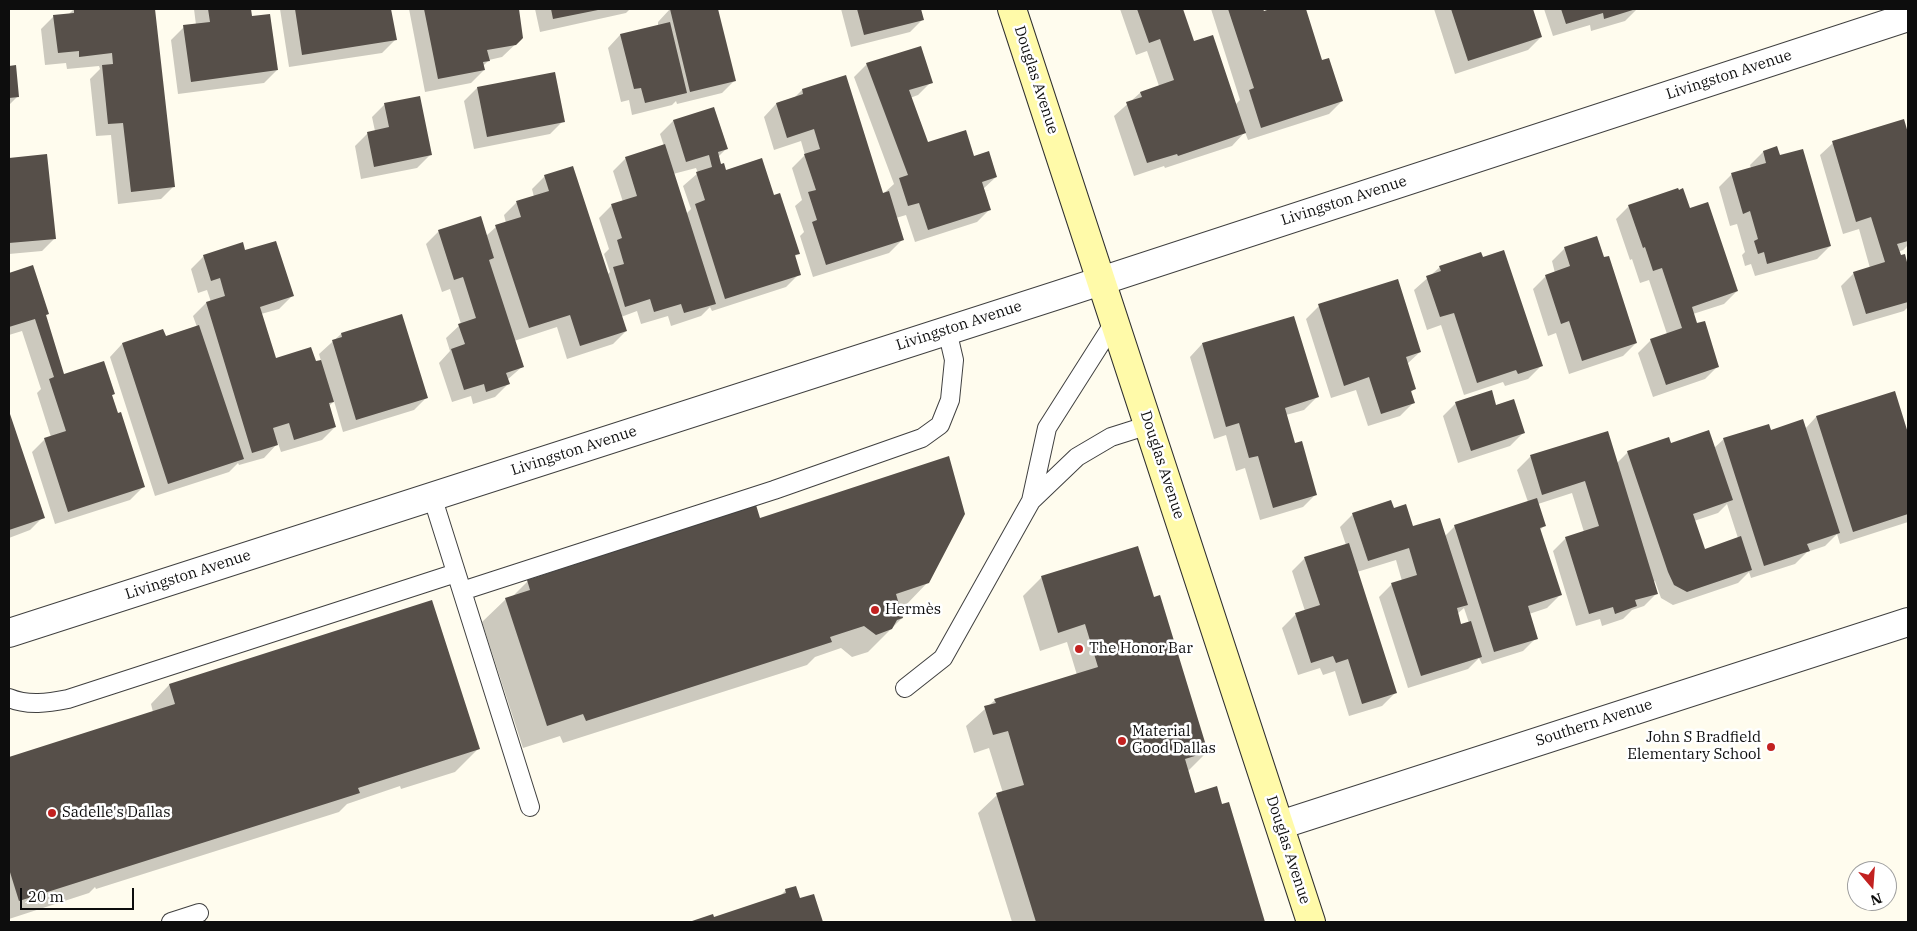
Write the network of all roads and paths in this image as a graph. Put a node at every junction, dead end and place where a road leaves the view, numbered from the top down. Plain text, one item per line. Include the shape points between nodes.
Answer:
1 (1012, 9) edge
2 (1908, 16) edge
3 (1101, 280) junction
4 (1115, 322) junction
5 (947, 330) junction
6 (1150, 425) junction
7 (432, 496) junction
8 (1031, 501) junction
9 (456, 573) junction
10 (462, 591) junction
11 (1908, 622) edge
12 (9, 632) edge
13 (905, 688) dead end
14 (9, 698) edge
15 (530, 808) dead end
16 (1280, 825) junction
17 (199, 913) dead end
18 (171, 922) edge
19 (1311, 922) edge

1 - 3 street, Douglas Avenue
2 - 3 street, Livingston Avenue
3 - 4 street, Douglas Avenue
3 - 5 street, Livingston Avenue
4 - 6 street, Douglas Avenue
4 - 8 lane via 1047,428
5 - 7 street, Livingston Avenue
5 - 10 lane via 954,360 950,400 940,425 922,438 774,490
6 - 8 lane via 1111,437 1078,457
6 - 16 street, Douglas Avenue
7 - 9 lane
7 - 12 street, Livingston Avenue
8 - 13 lane via 942,658
9 - 10 lane
9 - 14 lane via 68,699 43,704
10 - 15 lane
11 - 16 street, Southern Avenue
16 - 19 street, Douglas Avenue
17 - 18 lane

